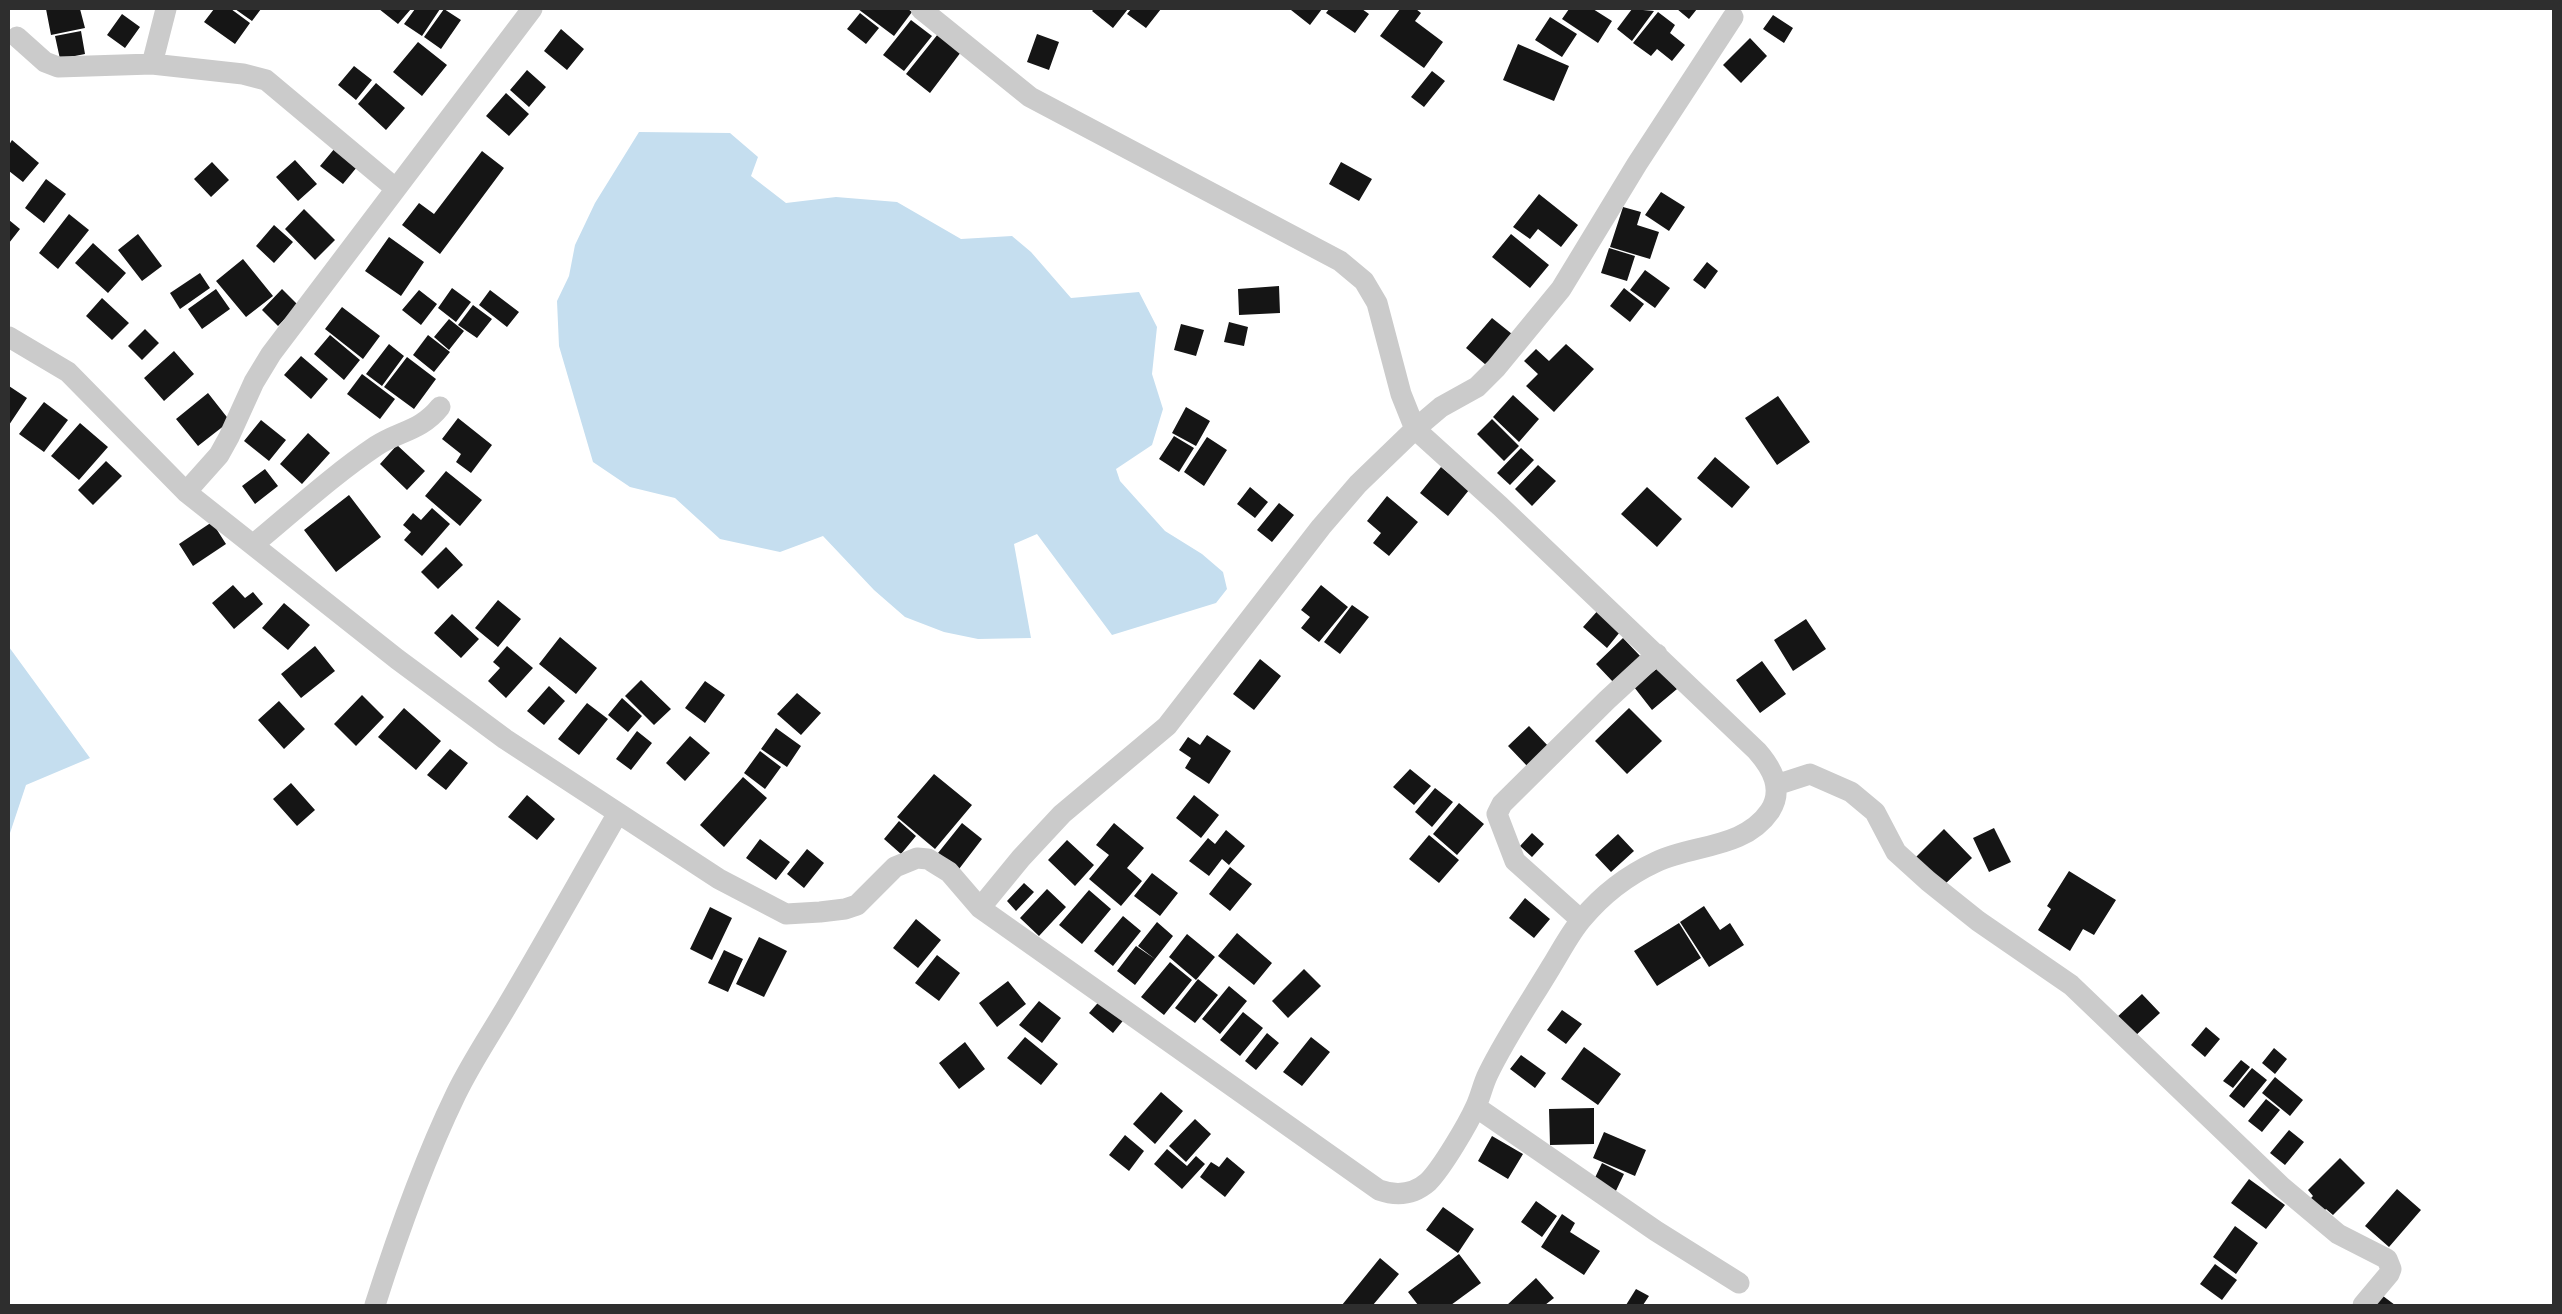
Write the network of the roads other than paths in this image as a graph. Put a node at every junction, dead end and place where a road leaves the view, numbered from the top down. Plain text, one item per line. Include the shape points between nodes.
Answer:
1 (166, 9) edge
2 (532, 9) edge
3 (921, 9) edge
4 (1734, 17) dead end
5 (12, 37) edge
6 (152, 64) junction
7 (395, 188) junction
8 (9, 337) edge
9 (440, 407) dead end
10 (1415, 429) junction
11 (186, 492) junction
12 (254, 544) junction
13 (1657, 654) junction
14 (1776, 785) junction
15 (618, 813) junction
16 (980, 908) junction
17 (1581, 920) junction
18 (1476, 1107) junction
19 (1739, 1283) dead end
20 (375, 1305) edge
21 (2363, 1305) edge

1 - 6 street
2 - 7 street
3 - 10 street via 1030,97 1340,261 1364,281 1377,303 1401,394
4 - 10 street via 1637,164 1561,289 1485,380 1467,394 1441,407
5 - 6 street via 45,62 58,67
6 - 7 street via 242,74 266,80
7 - 11 street via 272,354 254,382 219,455
8 - 11 street via 68,372
9 - 12 street via 418,428 391,437 360,457
10 - 13 street
10 - 16 street via 1358,484 1321,527 1167,726 1062,814
11 - 12 street
12 - 15 street via 412,671 505,739
13 - 14 street via 1757,750 1771,768
13 - 17 street via 1516,790 1497,814 1515,861
14 - 17 street via 1776,802 1752,831 1730,841 1658,861 1608,893
14 - 21 street via 1810,774 1851,792 1874,812 1896,852 1928,881 1978,921 2071,985 2282,1187 2338,1234 2387,1259 2390,1274
15 - 16 street via 719,879 786,914 858,905 895,867 917,858 928,859 949,872
15 - 20 street via 457,1092 431,1148
16 - 18 street via 1379,1190 1393,1195 1403,1194 1427,1183
17 - 18 street via 1488,1074
18 - 19 street via 1656,1231

